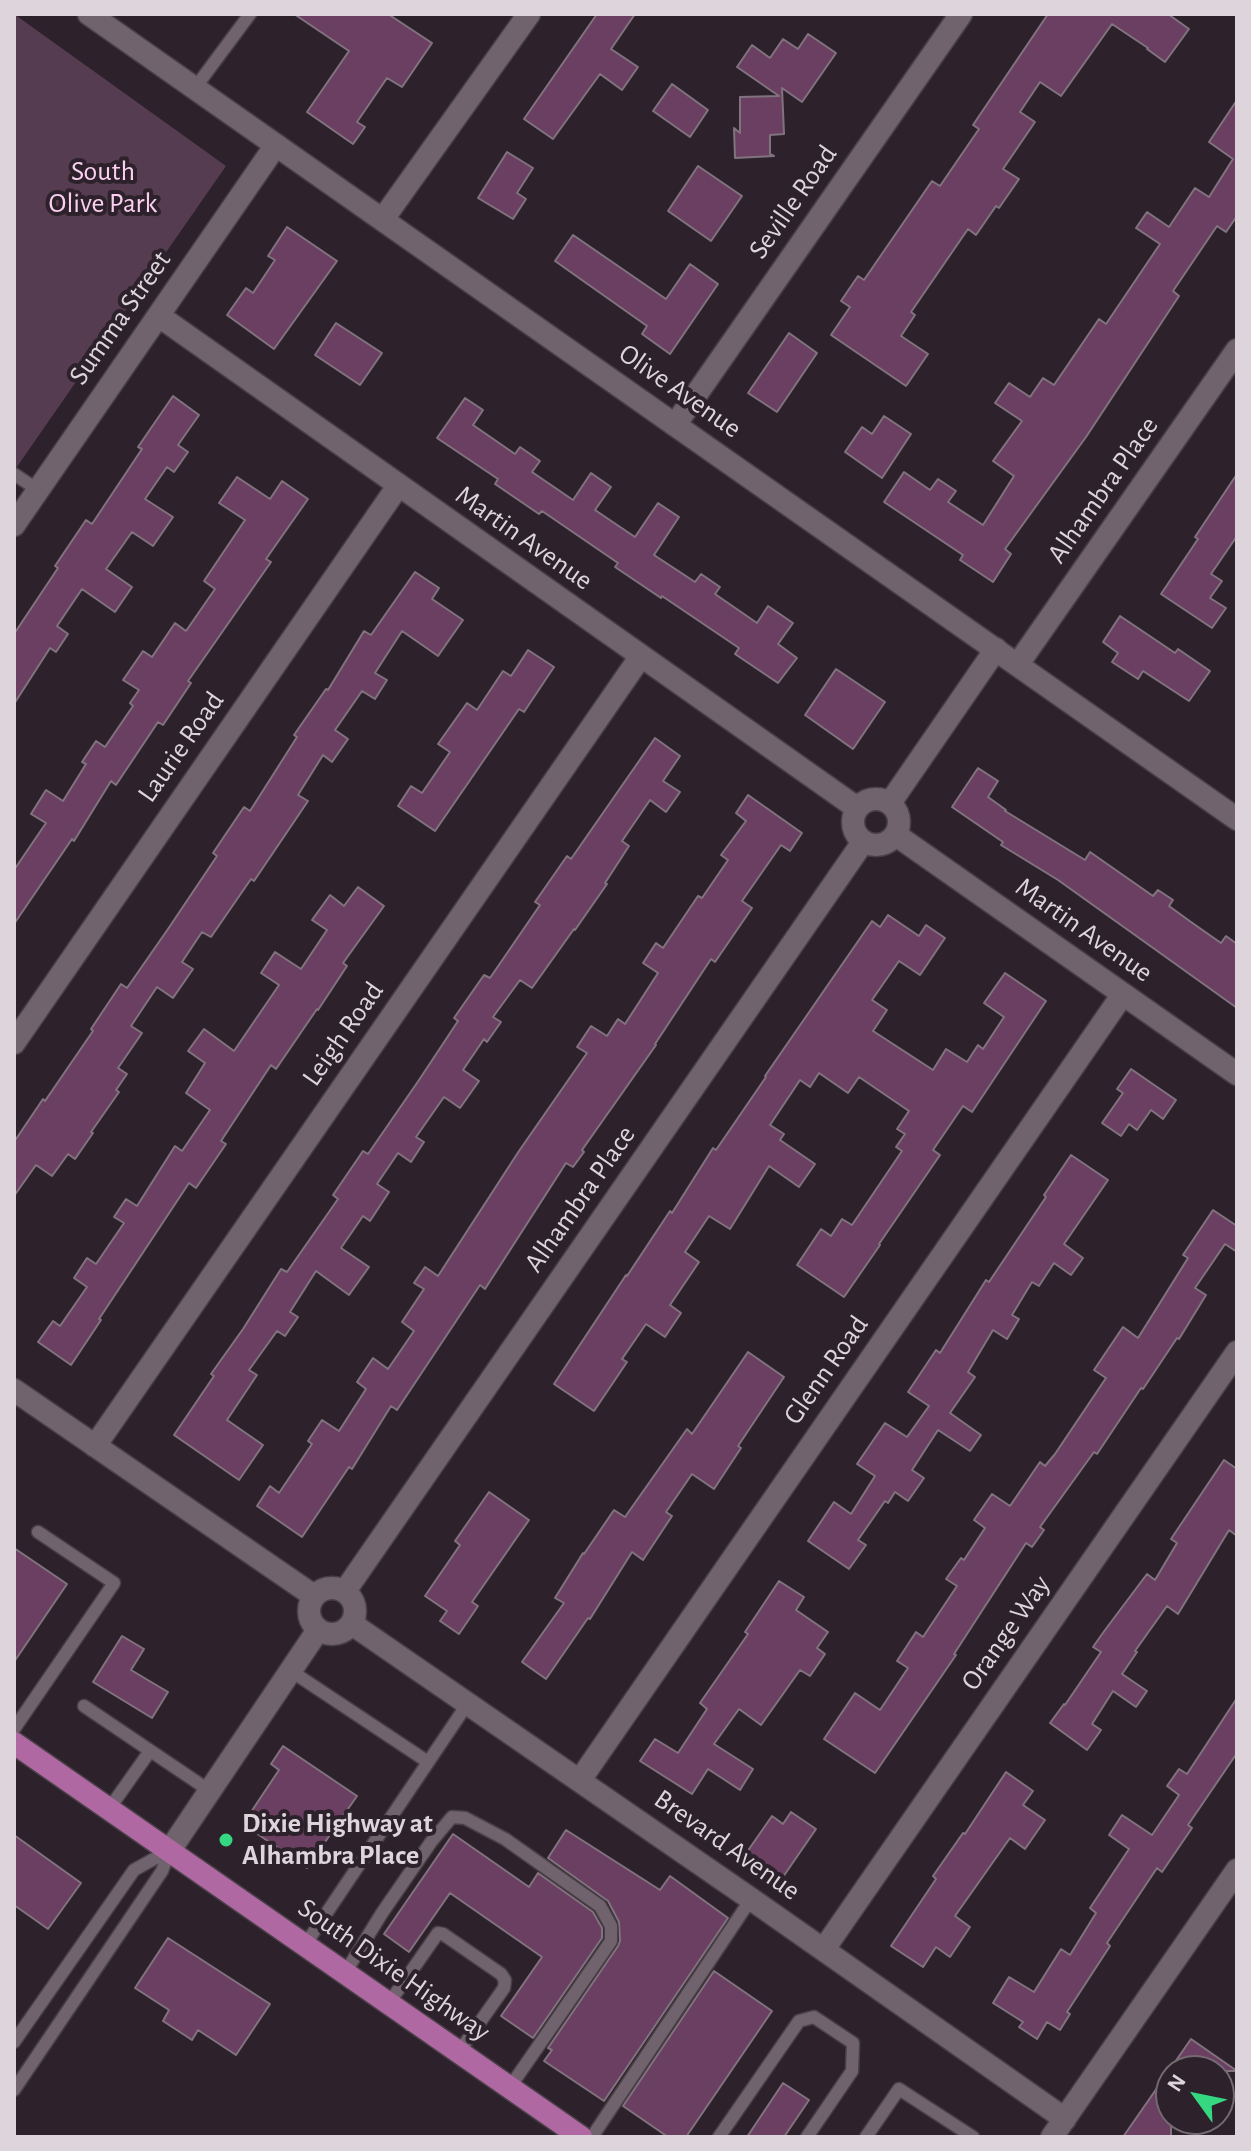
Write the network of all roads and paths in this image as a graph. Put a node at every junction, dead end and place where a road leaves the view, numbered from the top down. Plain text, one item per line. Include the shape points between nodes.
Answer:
1 (89, 14) edge
2 (250, 14) edge
3 (529, 14) edge
4 (961, 14) edge
5 (195, 88) junction
6 (276, 145) junction
7 (383, 219) junction
8 (159, 316) junction
9 (1237, 350) edge
10 (675, 425) junction
11 (14, 474) edge
12 (398, 486) junction
13 (38, 490) junction
14 (14, 525) edge
15 (996, 649) junction
16 (641, 656) junction
17 (1018, 664) junction
18 (890, 803) junction
19 (857, 808) junction
20 (1237, 819) edge
21 (896, 835) junction
22 (863, 842) junction
23 (1123, 994) junction
24 (14, 1043) edge
25 (1237, 1074) edge
26 (1237, 1352) edge
27 (14, 1390) edge
28 (95, 1446) junction
29 (38, 1532) dead end
30 (345, 1591) junction
31 (314, 1596) junction
32 (352, 1624) junction
33 (318, 1630) junction
34 (291, 1671) junction
35 (468, 1703) junction
36 (84, 1706) dead end
37 (14, 1729) edge
38 (14, 1743) edge
39 (150, 1751) junction
40 (428, 1762) junction
41 (580, 1780) junction
42 (210, 1791) junction
43 (109, 1809) junction
44 (170, 1850) junction
45 (1237, 1870) edge
46 (751, 1899) junction
47 (305, 1945) junction
48 (824, 1949) junction
49 (345, 1973) junction
50 (389, 2003) junction
51 (14, 2042) edge
52 (459, 2052) junction
53 (510, 2087) junction
54 (14, 2090) edge
55 (1059, 2128) edge
56 (581, 2137) edge
57 (592, 2137) edge
58 (719, 2137) edge
59 (807, 2137) edge
60 (866, 2137) edge
61 (973, 2137) edge

1 - 5 street, Olive Avenue
2 - 5 lane
3 - 7 street
4 - 10 street, Seville Road
5 - 6 street, Olive Avenue
6 - 7 street, Olive Avenue
6 - 8 street, Summa Street
7 - 10 street, Olive Avenue
8 - 12 street, Martin Avenue
8 - 13 street, Summa Street
9 - 17 street, Alhambra Place
10 - 15 street, Olive Avenue
11 - 13 lane
12 - 16 street, Martin Avenue
12 - 24 street, Laurie Road
13 - 14 street, Summa Street
15 - 17 street, Olive Avenue
15 - 18 street
16 - 19 street, Martin Avenue
16 - 28 street, Leigh Road
17 - 20 street, Olive Avenue
18 - 19 street via 869,799
18 - 21 street via 900,821
19 - 22 street via 853,826
21 - 22 street via 884,844
21 - 23 street, Martin Avenue
22 - 30 street, Alhambra Place
23 - 25 street, Martin Avenue
23 - 41 street, Glenn Road
26 - 48 street, Orange Way
27 - 28 street
28 - 31 street
29 - 37 lane via 114,1583
30 - 31 street via 332,1587
30 - 32 street via 355,1602
31 - 33 street via 309,1611
32 - 33 street via 333,1635
32 - 35 street, Brevard Avenue
33 - 34 street
34 - 40 lane
34 - 42 street
35 - 40 lane
35 - 41 street, Brevard Avenue
36 - 39 lane
38 - 43 main road, South Dixie Highway
39 - 42 lane
39 - 43 lane
40 - 47 lane
41 - 46 street, Brevard Avenue
42 - 44 street
43 - 44 main road, South Dixie Highway
44 - 47 main road, South Dixie Highway
44 - 51 lane via 134,1870
44 - 54 lane via 162,1871
45 - 55 street
46 - 48 street, Brevard Avenue
46 - 57 lane
47 - 49 main road, South Dixie Highway
48 - 55 street, Brevard Avenue
49 - 50 main road, South Dixie Highway
49 - 53 lane via 452,1817 465,1818 505,1839 600,1906 611,1926 611,1941
50 - 52 main road, South Dixie Highway
50 - 52 lane via 438,1933 501,1974 504,1988
52 - 53 main road, South Dixie Highway
53 - 56 main road, South Dixie Highway
58 - 59 lane via 799,2021 814,2017 853,2043 853,2062
60 - 61 lane via 899,2089

